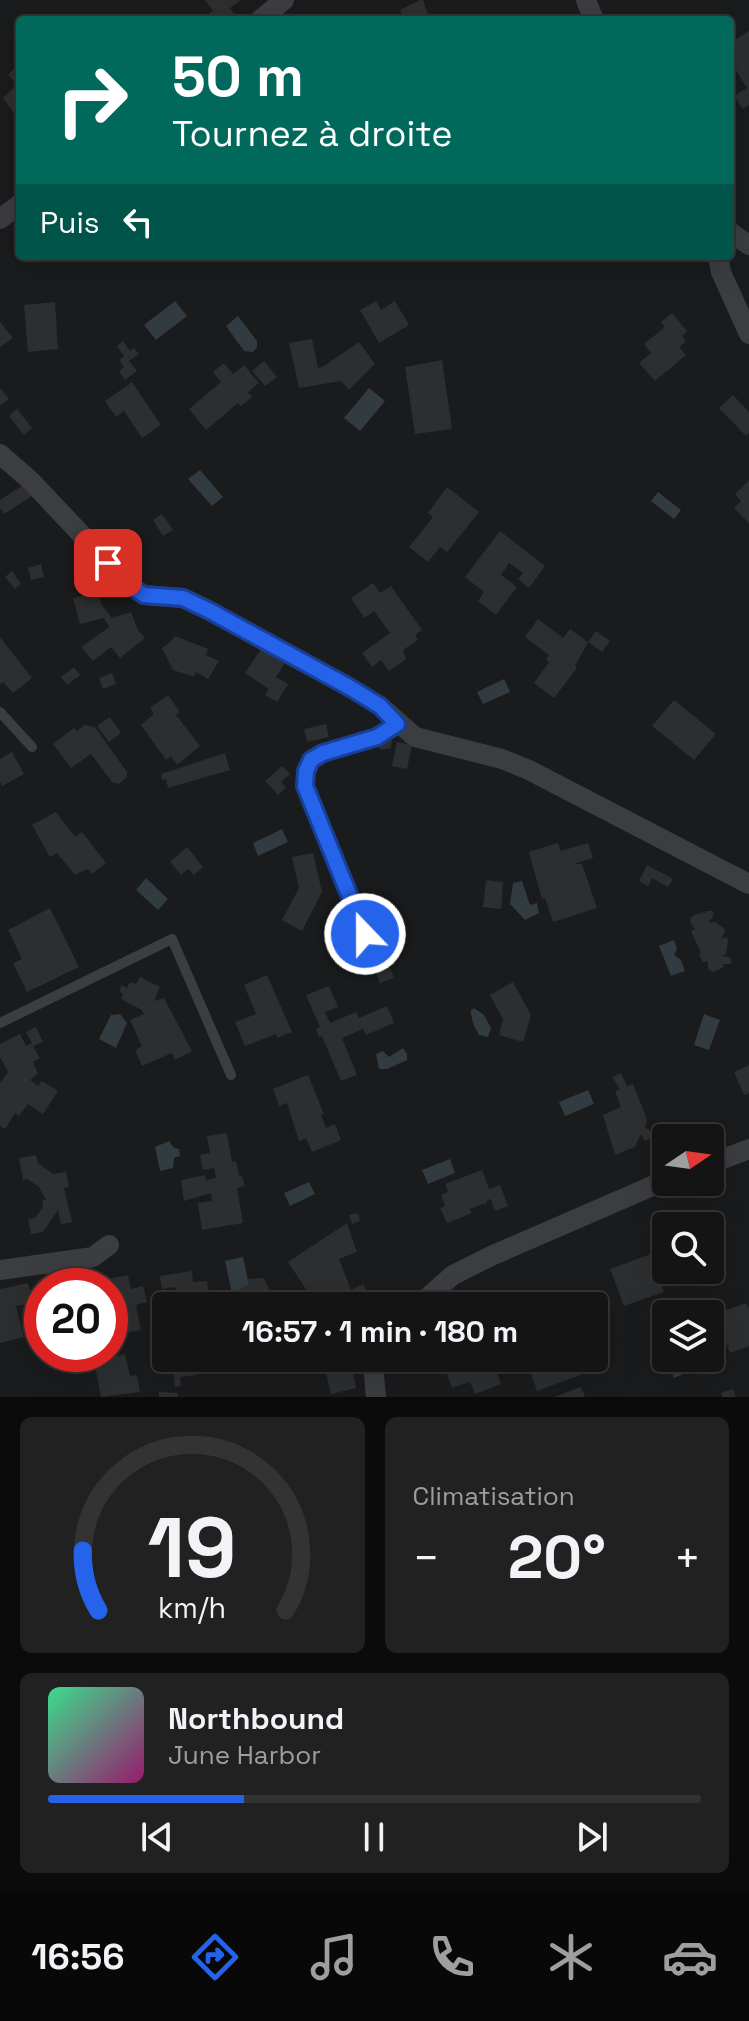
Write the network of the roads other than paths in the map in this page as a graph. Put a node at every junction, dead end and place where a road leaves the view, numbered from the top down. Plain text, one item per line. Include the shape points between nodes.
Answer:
1 (284, 0) edge
2 (265, 16) edge
3 (719, 260) edge
4 (749, 334) edge
5 (0, 454) edge
6 (0, 712) edge
7 (397, 724) junction
8 (32, 747) dead end
9 (749, 884) edge
10 (365, 934) dead end
11 (0, 1023) edge
12 (231, 1075) dead end
13 (749, 1149) edge
14 (724, 1159) edge
15 (652, 1186) edge
16 (109, 1245) dead end
17 (0, 1270) edge
18 (434, 1292) edge
19 (374, 1372) edge
20 (376, 1397) edge

1 - 2 street
3 - 4 street
5 - 7 street via 129,585 144,595 183,598 210,611 349,687
6 - 8 lane
7 - 9 street via 415,737 529,770
7 - 10 lane via 377,737 323,753 306,771 305,786
11 - 12 lane via 172,939
13 - 14 street
15 - 18 street via 491,1256 453,1275
16 - 17 street via 93,1257
19 - 20 street

